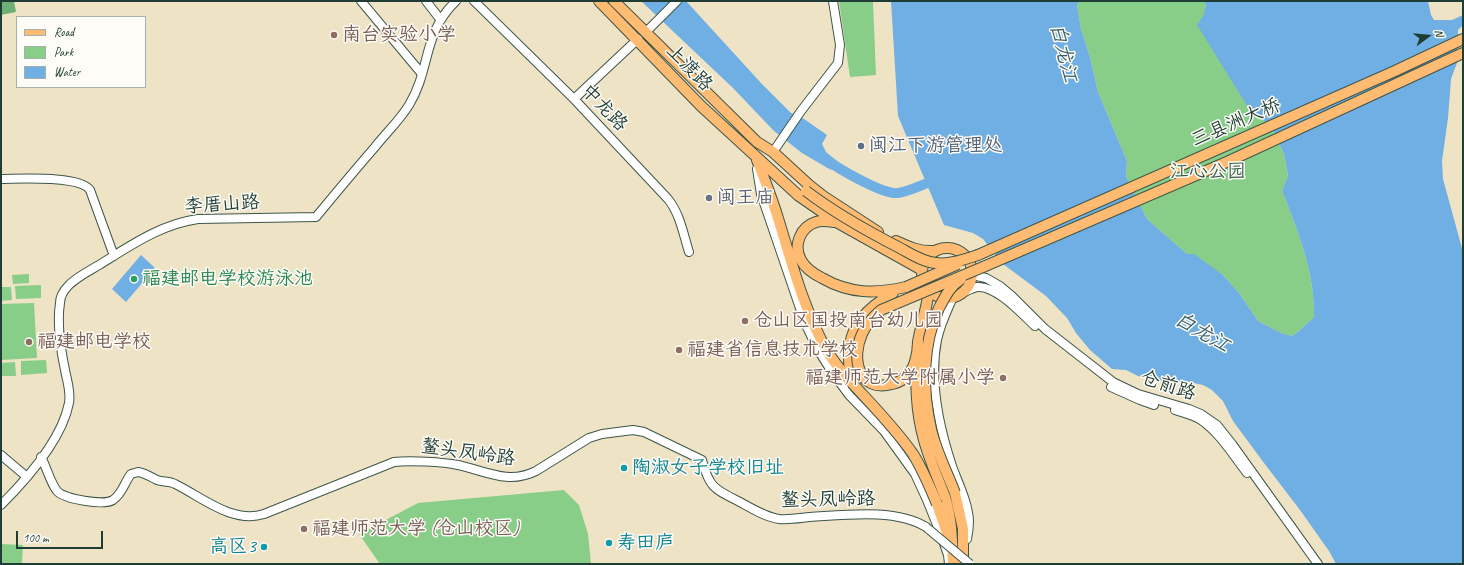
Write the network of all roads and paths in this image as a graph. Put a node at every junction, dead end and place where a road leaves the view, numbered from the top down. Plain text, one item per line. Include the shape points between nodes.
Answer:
1 (361, 1) edge
2 (426, 1) edge
3 (456, 1) edge
4 (474, 1) edge
5 (599, 1) edge
6 (614, 1) edge
7 (677, 1) edge
8 (833, 1) edge
9 (440, 19) junction
10 (642, 36) junction
11 (1463, 39) edge
12 (1463, 53) edge
13 (422, 74) junction
14 (574, 99) junction
15 (757, 142) junction
16 (776, 149) junction
17 (755, 157) junction
18 (1, 179) edge
19 (838, 222) junction
20 (934, 251) junction
21 (689, 252) dead end
22 (978, 255) junction
23 (114, 256) junction
24 (984, 267) junction
25 (922, 270) junction
26 (972, 275) junction
27 (906, 287) junction
28 (932, 292) junction
29 (962, 293) junction
30 (953, 297) junction
31 (919, 346) junction
32 (852, 383) junction
33 (948, 452) junction
34 (1, 455) edge
35 (41, 457) junction
36 (910, 467) junction
37 (27, 477) junction
38 (946, 497) junction
39 (1, 505) edge
40 (949, 564) edge
41 (953, 564) edge
42 (964, 564) edge
43 (970, 564) edge
44 (1313, 564) edge
45 (1318, 564) edge

1 - 13 street
2 - 9 street
3 - 9 street, 李厝山路
4 - 14 street, 中龙路
5 - 10 main road, 上渡路
6 - 10 main road, 上渡路
7 - 10 street
8 - 16 street via 840,45 838,63
9 - 13 street, 李厝山路 via 429,43
10 - 14 street
10 - 15 main road, 上渡路
10 - 17 main road, 上渡路 via 701,106
11 - 22 main road, 三县洲大桥
12 - 24 main road, 三县洲大桥 via 1229,161
13 - 23 street, 李厝山路 via 415,94 404,113 316,217 191,220 154,233
14 - 21 street, 中龙路 via 673,205 679,216
15 - 16 main road, 上渡路
15 - 22 main road, bridge via 806,192 862,229 918,258 938,263 956,262
16 - 20 main road, 上渡路 via 809,185 884,236 912,249
17 - 19 main road, 上渡路 via 799,196
17 - 32 main road via 815,327 827,350
17 - 36 street via 761,194 805,323 817,348 849,395 884,431
18 - 23 street via 61,180 87,186
19 - 25 main road, 上渡路
19 - 27 main road via 822,220 802,232 798,251 806,267 839,287 856,291 878,292
20 - 25 main road via 928,256
20 - 26 main road via 949,247 964,253 972,267
22 - 27 main road, bridge
23 - 35 street, 李厝山路 via 71,283 61,296 59,309 69,399 58,433
24 - 31 main road, bridge via 881,310 862,332 857,351 858,367 871,383 880,386 894,384 908,375
24 - 38 main road, bridge via 959,281 946,295 933,321 928,347 925,370 926,402
25 - 28 main road via 925,284
26 - 29 main road via 970,284
26 - 45 street, 仓前路 via 986,278 1000,286 1046,329 1113,382 1138,394 1190,408 1212,421 1222,430
27 - 32 main road via 873,305 863,314 854,329 850,340 849,358
28 - 30 main road via 946,298
28 - 31 main road
29 - 30 main road
29 - 44 street, 仓前路 via 978,287 995,292 1112,388 1201,420 1227,446
30 - 33 street via 937,340 934,366 936,400
31 - 38 main road, bridge via 917,392 924,439
32 - 38 main road, bridge via 896,432 928,481
33 - 36 street
33 - 42 street via 969,521
34 - 37 street
35 - 37 street, 李厝山路
35 - 43 street, 鳌头凤岭路, bridge via 55,488 64,496 86,502 110,502 121,492 131,474 138,472 160,481 174,483 219,508 253,516 264,514 394,462 453,464 501,477 517,477 536,471 589,438 637,430 702,460 707,478 714,488 772,518 871,514 906,519 926,527
36 - 40 street via 927,500 946,548
37 - 39 street, 李厝山路
38 - 41 main road via 952,529
38 - 42 main road via 964,529

